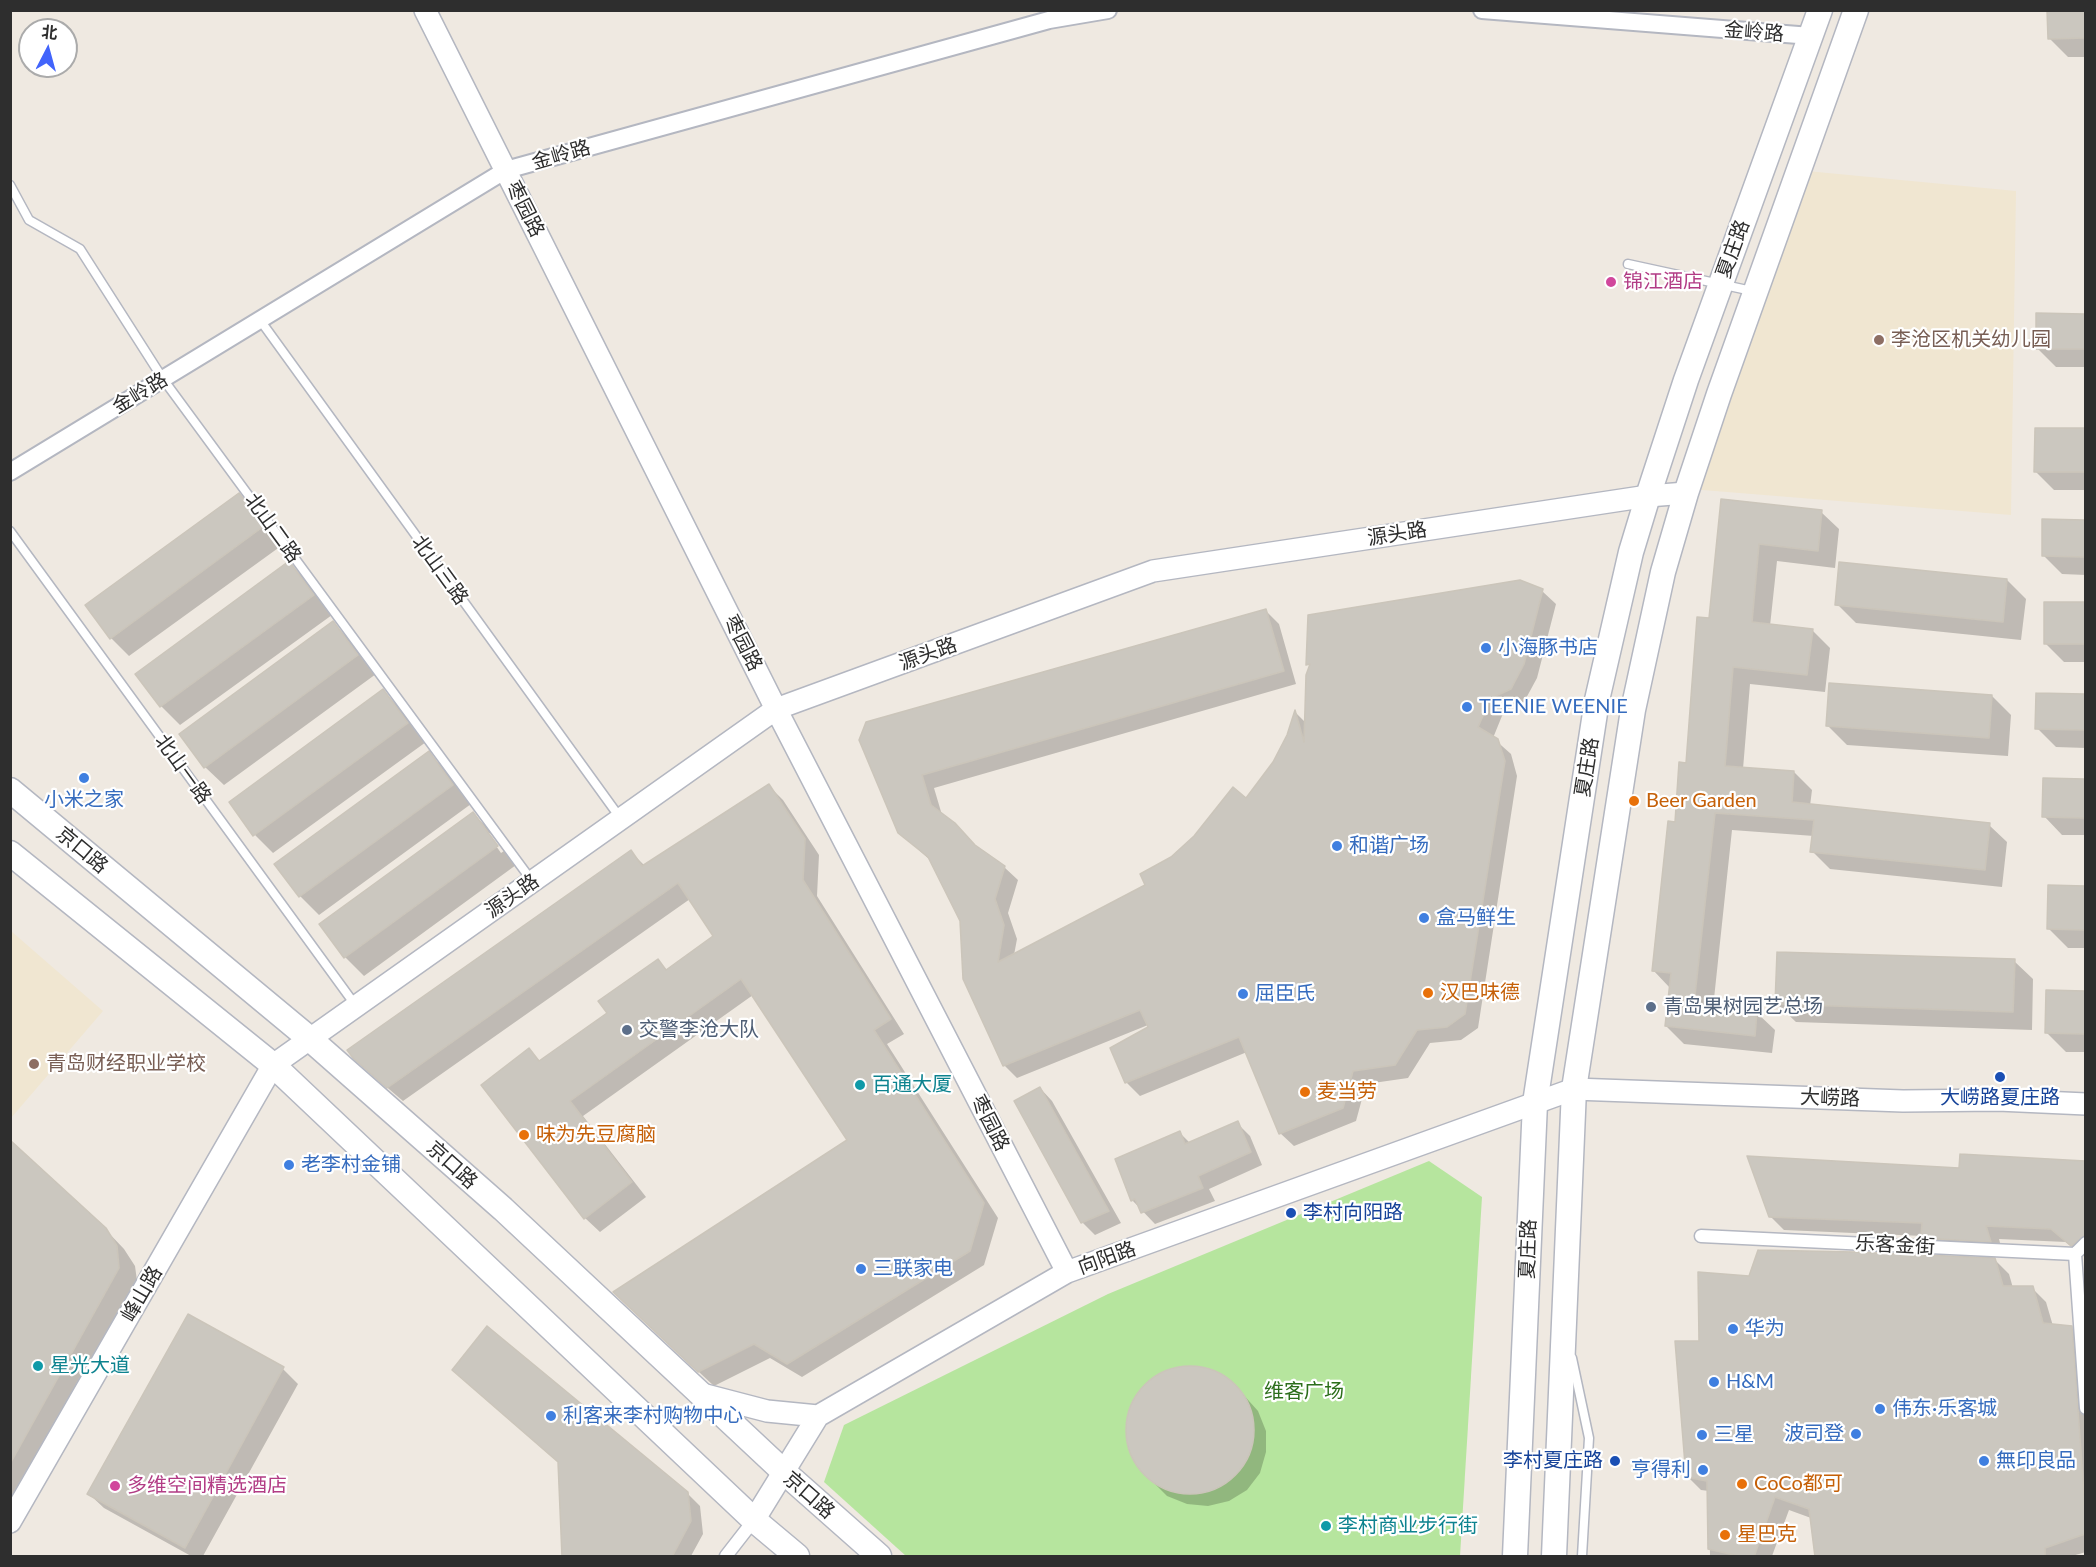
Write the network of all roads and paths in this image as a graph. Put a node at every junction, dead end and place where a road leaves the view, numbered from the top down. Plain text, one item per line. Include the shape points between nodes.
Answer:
1 (425, 10) edge
2 (1108, 10) edge
3 (1482, 10) edge
4 (1820, 10) edge
5 (1856, 10) edge
6 (1048, 15) edge
7 (1811, 36) junction
8 (506, 170) junction
9 (10, 185) edge
10 (1628, 264) dead end
11 (1720, 284) junction
12 (1755, 292) junction
13 (260, 320) junction
14 (163, 379) junction
15 (12, 468) edge
16 (1686, 493) junction
17 (1648, 496) junction
18 (10, 531) edge
19 (776, 709) junction
20 (10, 790) edge
21 (621, 819) junction
22 (10, 853) edge
23 (532, 881) junction
24 (356, 1006) junction
25 (310, 1038) junction
26 (273, 1065) junction
27 (1574, 1089) junction
28 (1535, 1103) junction
29 (2085, 1104) edge
30 (1701, 1236) dead end
31 (2085, 1243) edge
32 (2075, 1254) junction
33 (1067, 1272) junction
34 (1564, 1321) junction
35 (698, 1393) junction
36 (2085, 1408) edge
37 (818, 1416) junction
38 (784, 1472) junction
39 (754, 1520) junction
40 (10, 1522) edge
41 (726, 1557) edge
42 (797, 1557) edge
43 (879, 1557) edge
44 (1515, 1557) edge
45 (1554, 1557) edge
46 (1582, 1557) edge

1 - 8 street, 枣园路
2 - 6 street, 金岭路
3 - 7 street, 金岭路
4 - 7 main road, 夏庄路
5 - 12 main road, 夏庄路
6 - 8 street, 金岭路
7 - 11 main road, 夏庄路
8 - 13 street, 金岭路
8 - 19 street, 枣园路
9 - 14 lane, 北山二路 via 29,220 80,249
10 - 11 lane
11 - 12 lane
11 - 17 main road, 夏庄路
12 - 16 main road, 夏庄路
13 - 14 street, 金岭路
13 - 21 lane, 北山三路
14 - 15 street, 金岭路
14 - 23 lane, 北山二路
16 - 17 street, 源头路
16 - 27 main road, 夏庄路 via 1663,572 1633,710
17 - 19 street, 源头路 via 1153,572
17 - 28 main road, 夏庄路 via 1597,700
18 - 24 lane, 北山一路
19 - 21 street, 源头路
19 - 33 street, 枣园路
20 - 25 main road, 京口路
21 - 23 street, 源头路
22 - 26 main road
23 - 24 street, 源头路
24 - 25 street, 源头路
25 - 26 street, 源头路
25 - 35 main road, 京口路 via 503,1209
26 - 39 main road
26 - 40 street, 峰山路
27 - 28 street, 向阳路
27 - 29 street, 大崂路
27 - 34 main road, 夏庄路
28 - 33 street, 向阳路
28 - 44 main road, 夏庄路
30 - 32 street, 乐客金街
31 - 32 street
32 - 36 street
33 - 37 street, 向阳路
34 - 45 main road, 夏庄路
34 - 46 lane via 1589,1438
35 - 37 street via 767,1412
35 - 38 main road, 京口路
37 - 38 street, 向阳路
38 - 39 street, 向阳路
38 - 43 main road, 京口路
39 - 41 street, 向阳路
39 - 42 main road

